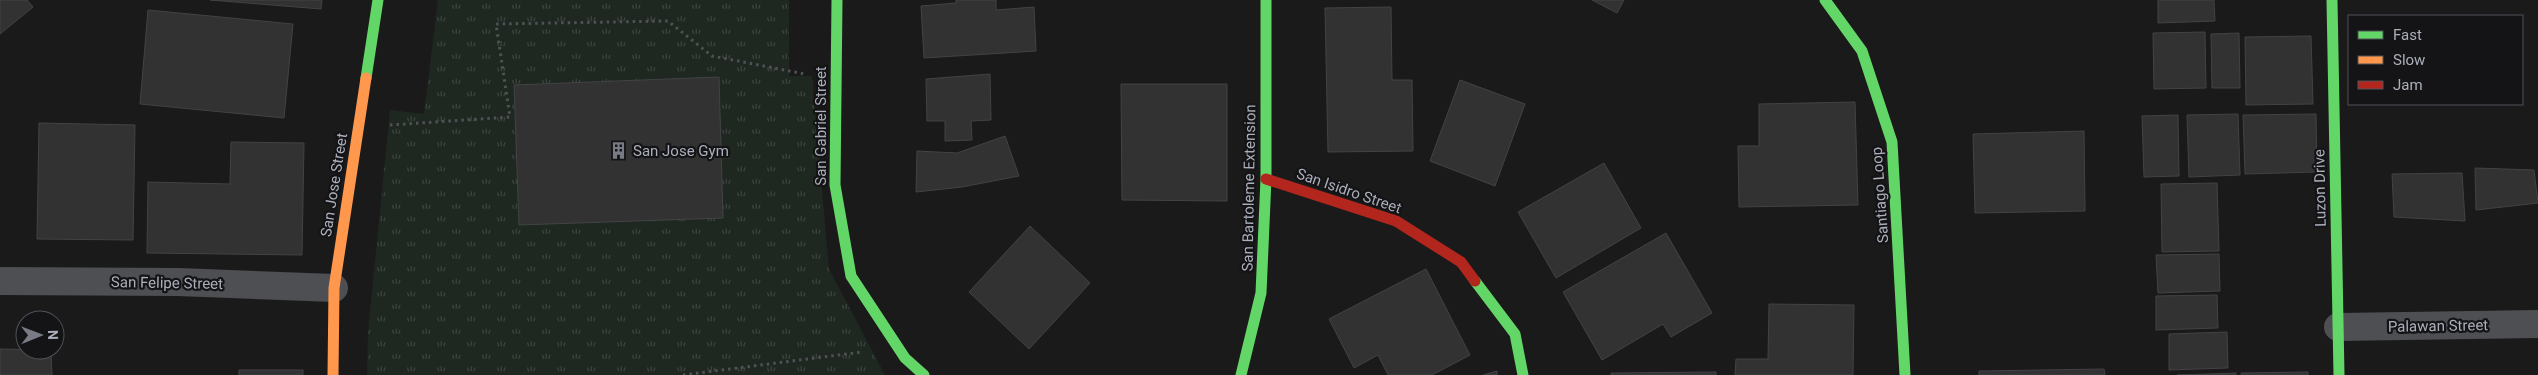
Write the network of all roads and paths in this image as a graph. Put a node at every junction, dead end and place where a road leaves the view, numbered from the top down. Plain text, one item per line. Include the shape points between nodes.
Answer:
1 (378, 0) edge
2 (837, 0) edge
3 (1266, 0) edge
4 (1825, 0) edge
5 (2332, 0) edge
6 (808, 74) dead end
7 (358, 127) junction
8 (1266, 179) junction
9 (0, 281) edge
10 (334, 288) junction
11 (2538, 324) edge
12 (2338, 327) junction
13 (898, 347) junction
14 (333, 375) edge
15 (683, 375) edge
16 (924, 375) edge
17 (1241, 375) edge
18 (1523, 375) edge
19 (1904, 375) edge
20 (2339, 375) edge

1 - 7 street, San Jose Street
2 - 13 street, San Gabriel Street via 835,185 844,240 851,276
3 - 8 street, San Bartoleme Extension
4 - 19 street, Santiago Loop via 1862,51 1892,142
5 - 12 street, Luzon Drive
6 - 7 path via 712,56 668,22 496,24 510,117
7 - 10 street, San Jose Street
8 - 17 street, San Bartoleme Extension via 1261,294
8 - 18 street, San Isidro Street via 1396,221 1461,262 1515,334
9 - 10 street, San Felipe Street via 178,282
10 - 14 street, San Jose Street
11 - 12 street, Palawan Street
12 - 20 street, Luzon Drive
13 - 15 path
13 - 16 street, San Gabriel Street

